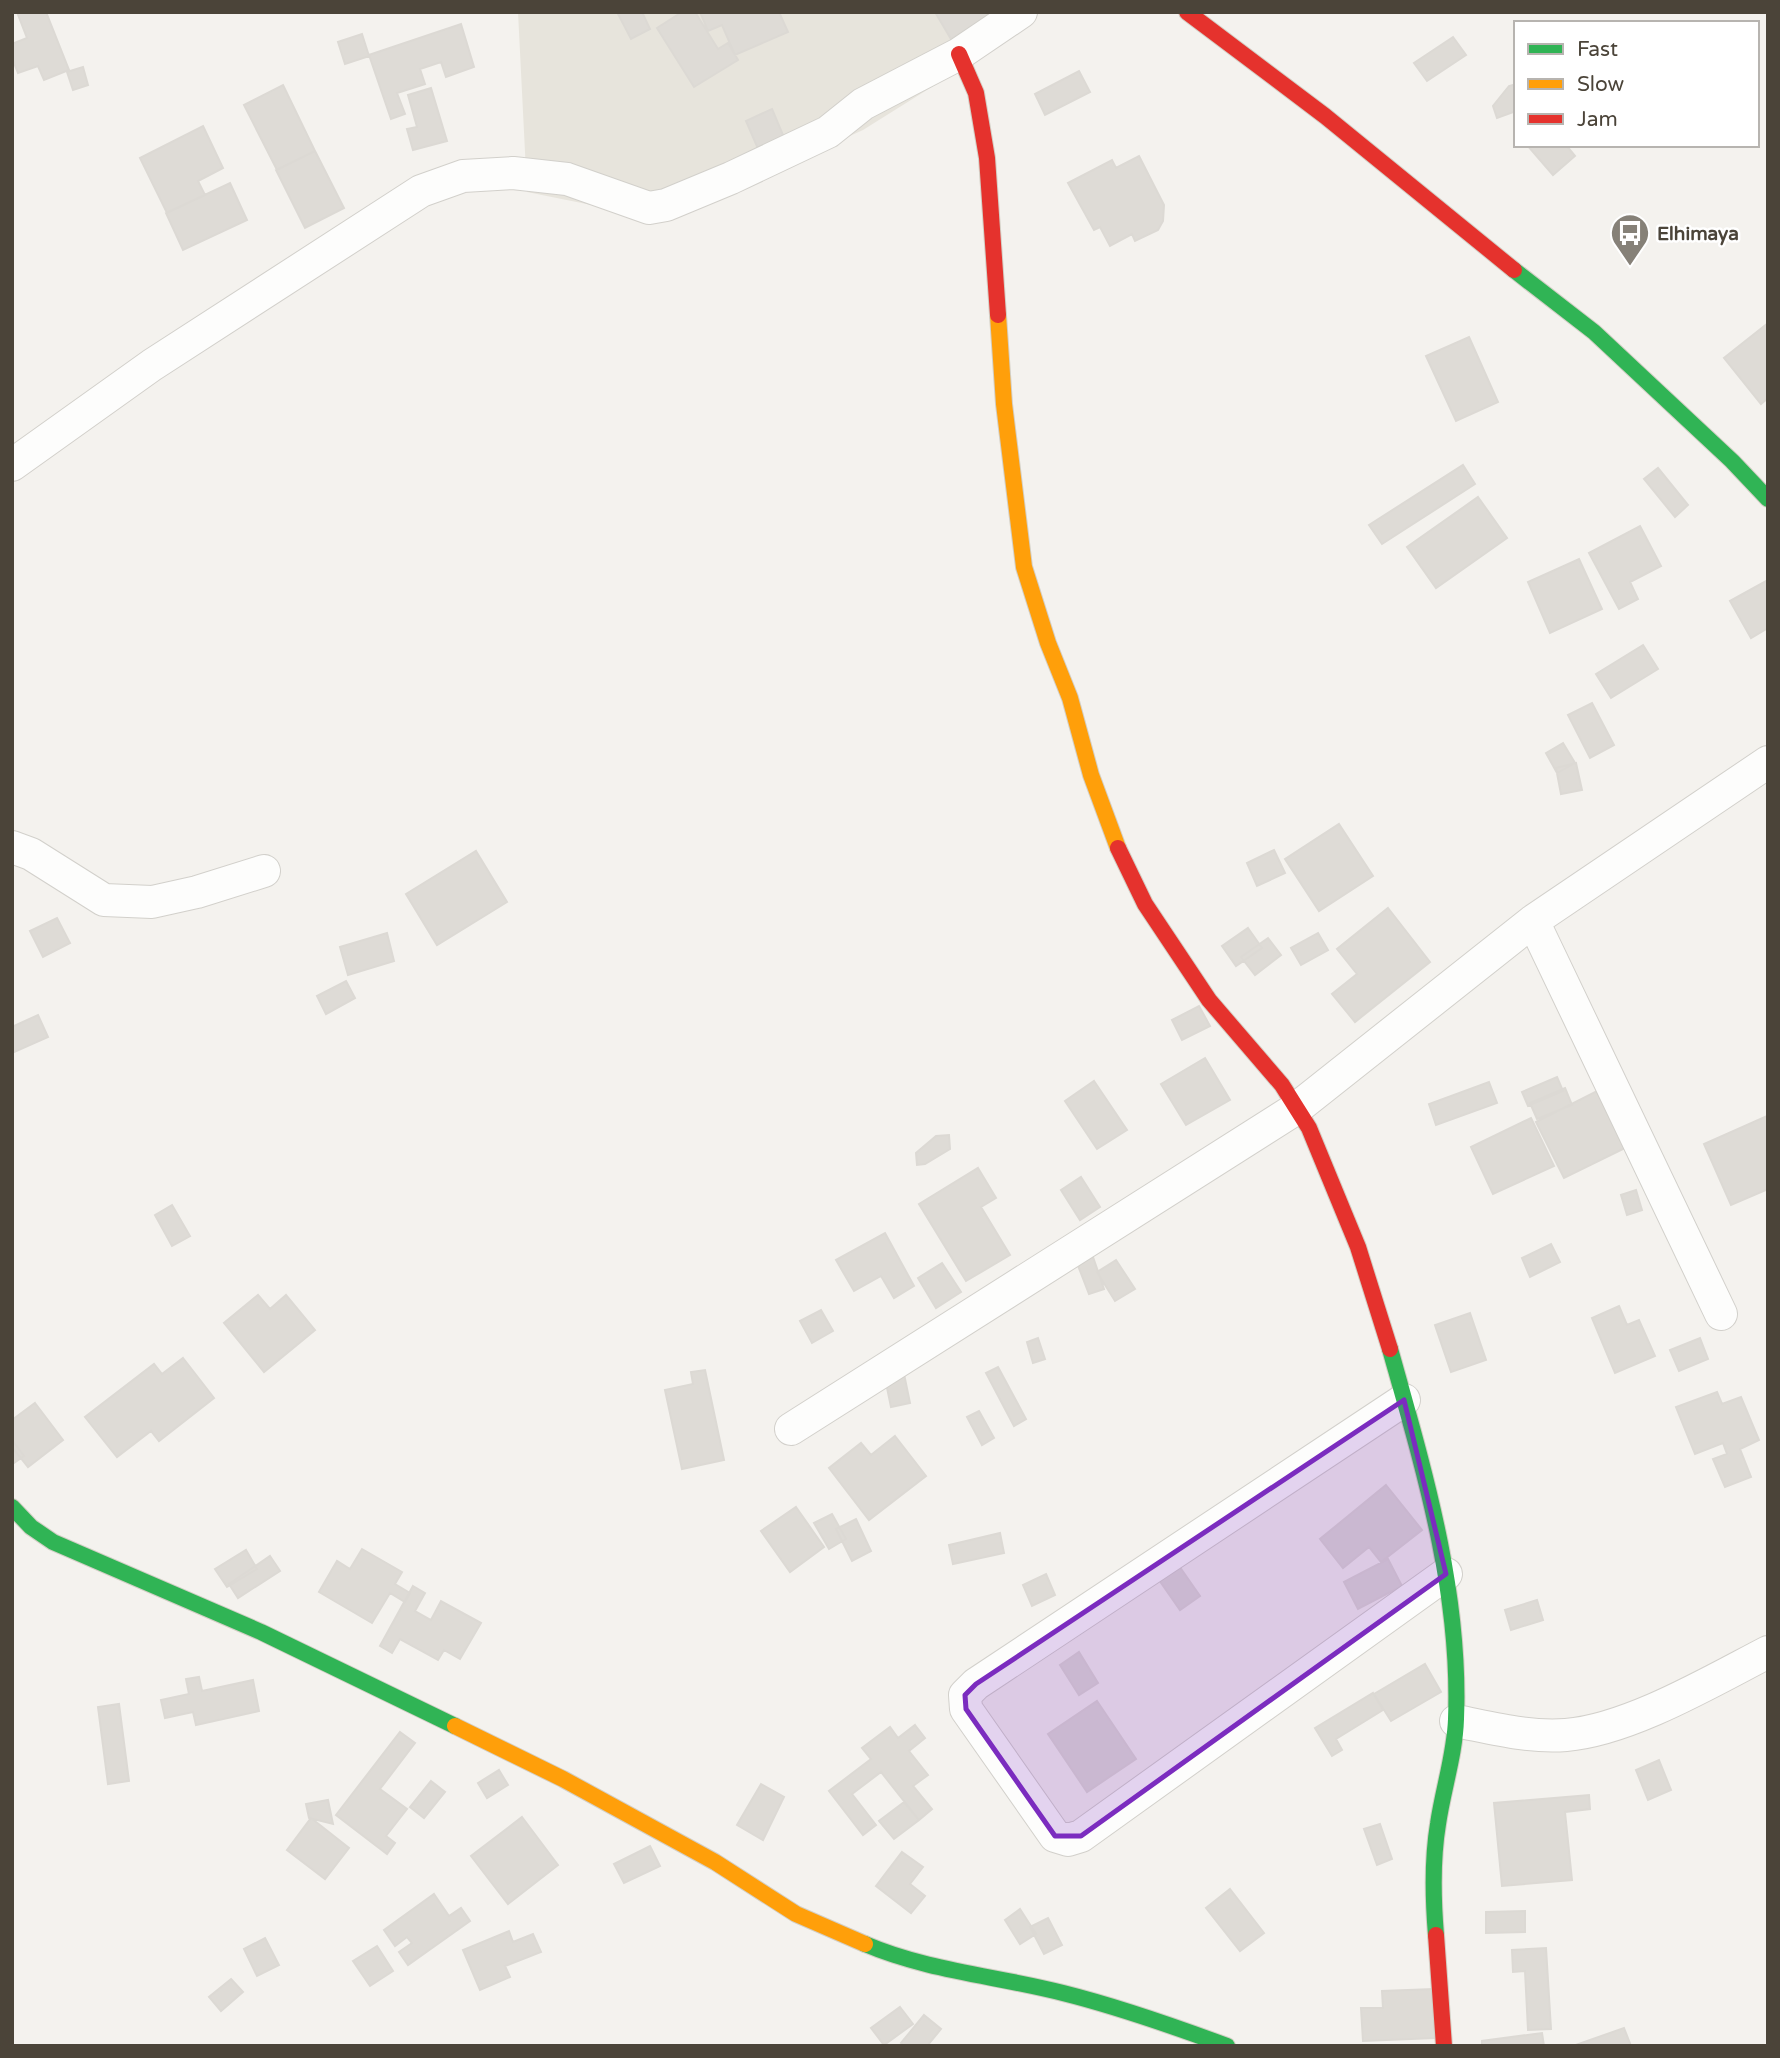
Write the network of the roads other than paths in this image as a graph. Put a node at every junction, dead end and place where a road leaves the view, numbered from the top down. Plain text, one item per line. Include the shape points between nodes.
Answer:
1 (1021, 12) edge
2 (1186, 12) edge
3 (959, 54) junction
4 (12, 465) edge
5 (1768, 499) edge
6 (1768, 762) edge
7 (12, 847) edge
8 (264, 871) dead end
9 (1533, 921) junction
10 (1297, 1108) junction
11 (1721, 1314) dead end
12 (1404, 1400) junction
13 (791, 1429) dead end
14 (12, 1507) edge
15 (1446, 1574) junction
16 (1768, 1652) edge
17 (1456, 1721) junction
18 (1227, 2046) edge
19 (1444, 2046) edge

1 - 3 street
2 - 5 street via 1325,116 1594,332
3 - 4 street via 863,104 828,132 666,205 649,208 568,179 513,173 463,176 421,191 152,365
3 - 10 street via 976,93 987,158 1004,404 1024,568 1040,618 1113,838 1145,904 1209,1000
6 - 9 street
7 - 8 street via 104,900 152,902
9 - 10 street
9 - 11 street
10 - 12 street via 1325,1163 1358,1247
10 - 13 street
12 - 15 street via 1431,1496
12 - 15 street via 976,1684 965,1695 966,1709 1055,1836 1068,1840 1081,1836
14 - 18 street via 31,1527 61,1546 261,1632 563,1779 715,1862 796,1914 905,1959 1064,1993
15 - 17 street via 1454,1633
16 - 17 street via 1656,1709 1568,1735 1532,1736
17 - 19 street via 1437,1828 1433,1899

